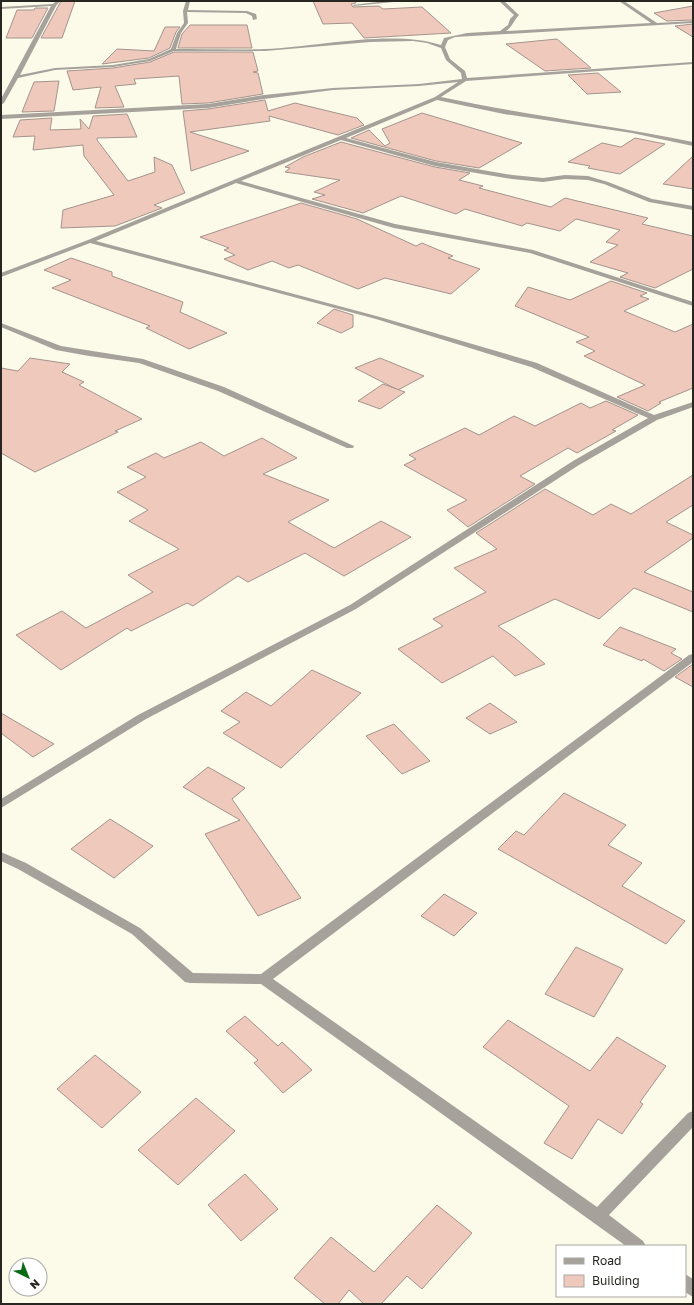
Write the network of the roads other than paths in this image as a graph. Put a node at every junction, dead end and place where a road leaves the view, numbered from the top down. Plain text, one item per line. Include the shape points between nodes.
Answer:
1 (58, 1) edge
2 (188, 1) edge
3 (401, 1) edge
4 (501, 1) edge
5 (621, 1) edge
6 (54, 5) junction
7 (354, 5) dead end
8 (1, 8) edge
9 (185, 11) junction
10 (255, 20) dead end
11 (693, 22) edge
12 (656, 24) junction
13 (500, 33) junction
14 (443, 47) junction
15 (173, 50) junction
16 (693, 63) edge
17 (18, 77) junction
18 (465, 80) junction
19 (437, 98) junction
20 (1, 103) edge
21 (1, 117) edge
22 (341, 138) junction
23 (693, 144) edge
24 (235, 181) junction
25 (693, 208) edge
26 (90, 241) junction
27 (1, 275) edge
28 (693, 304) edge
29 (1, 325) edge
30 (693, 404) edge
31 (654, 418) junction
32 (350, 446) dead end
33 (693, 657) edge
34 (1, 804) edge
35 (1, 856) edge
36 (264, 979) junction
37 (693, 1117) edge
38 (598, 1216) junction
39 (637, 1245) edge

1 - 6 street
2 - 9 street
3 - 7 street
4 - 13 street via 517,15 512,19 510,26
5 - 12 street
6 - 8 street
6 - 17 street
9 - 10 street via 247,12 254,15
9 - 15 street via 186,23
11 - 12 street
12 - 13 street
13 - 14 street via 454,36 446,39
14 - 15 street via 413,40 265,50
14 - 18 street via 448,60 463,72
15 - 17 street via 150,60 113,66 55,69
16 - 18 street
17 - 20 street
18 - 19 street
18 - 21 street via 333,89 208,106
19 - 22 street
19 - 23 street via 504,112 632,131
22 - 24 street
22 - 25 street via 435,164 512,177 543,180 565,177 588,178 651,201
24 - 26 street
24 - 28 street via 394,226 530,251
26 - 27 street
26 - 31 street via 378,318 534,365
29 - 32 street via 59,348 140,361 221,389
30 - 31 street
31 - 34 street via 576,464 354,607 142,717
33 - 36 street
35 - 36 street via 136,931 190,978
36 - 38 street
37 - 38 street
38 - 39 street

